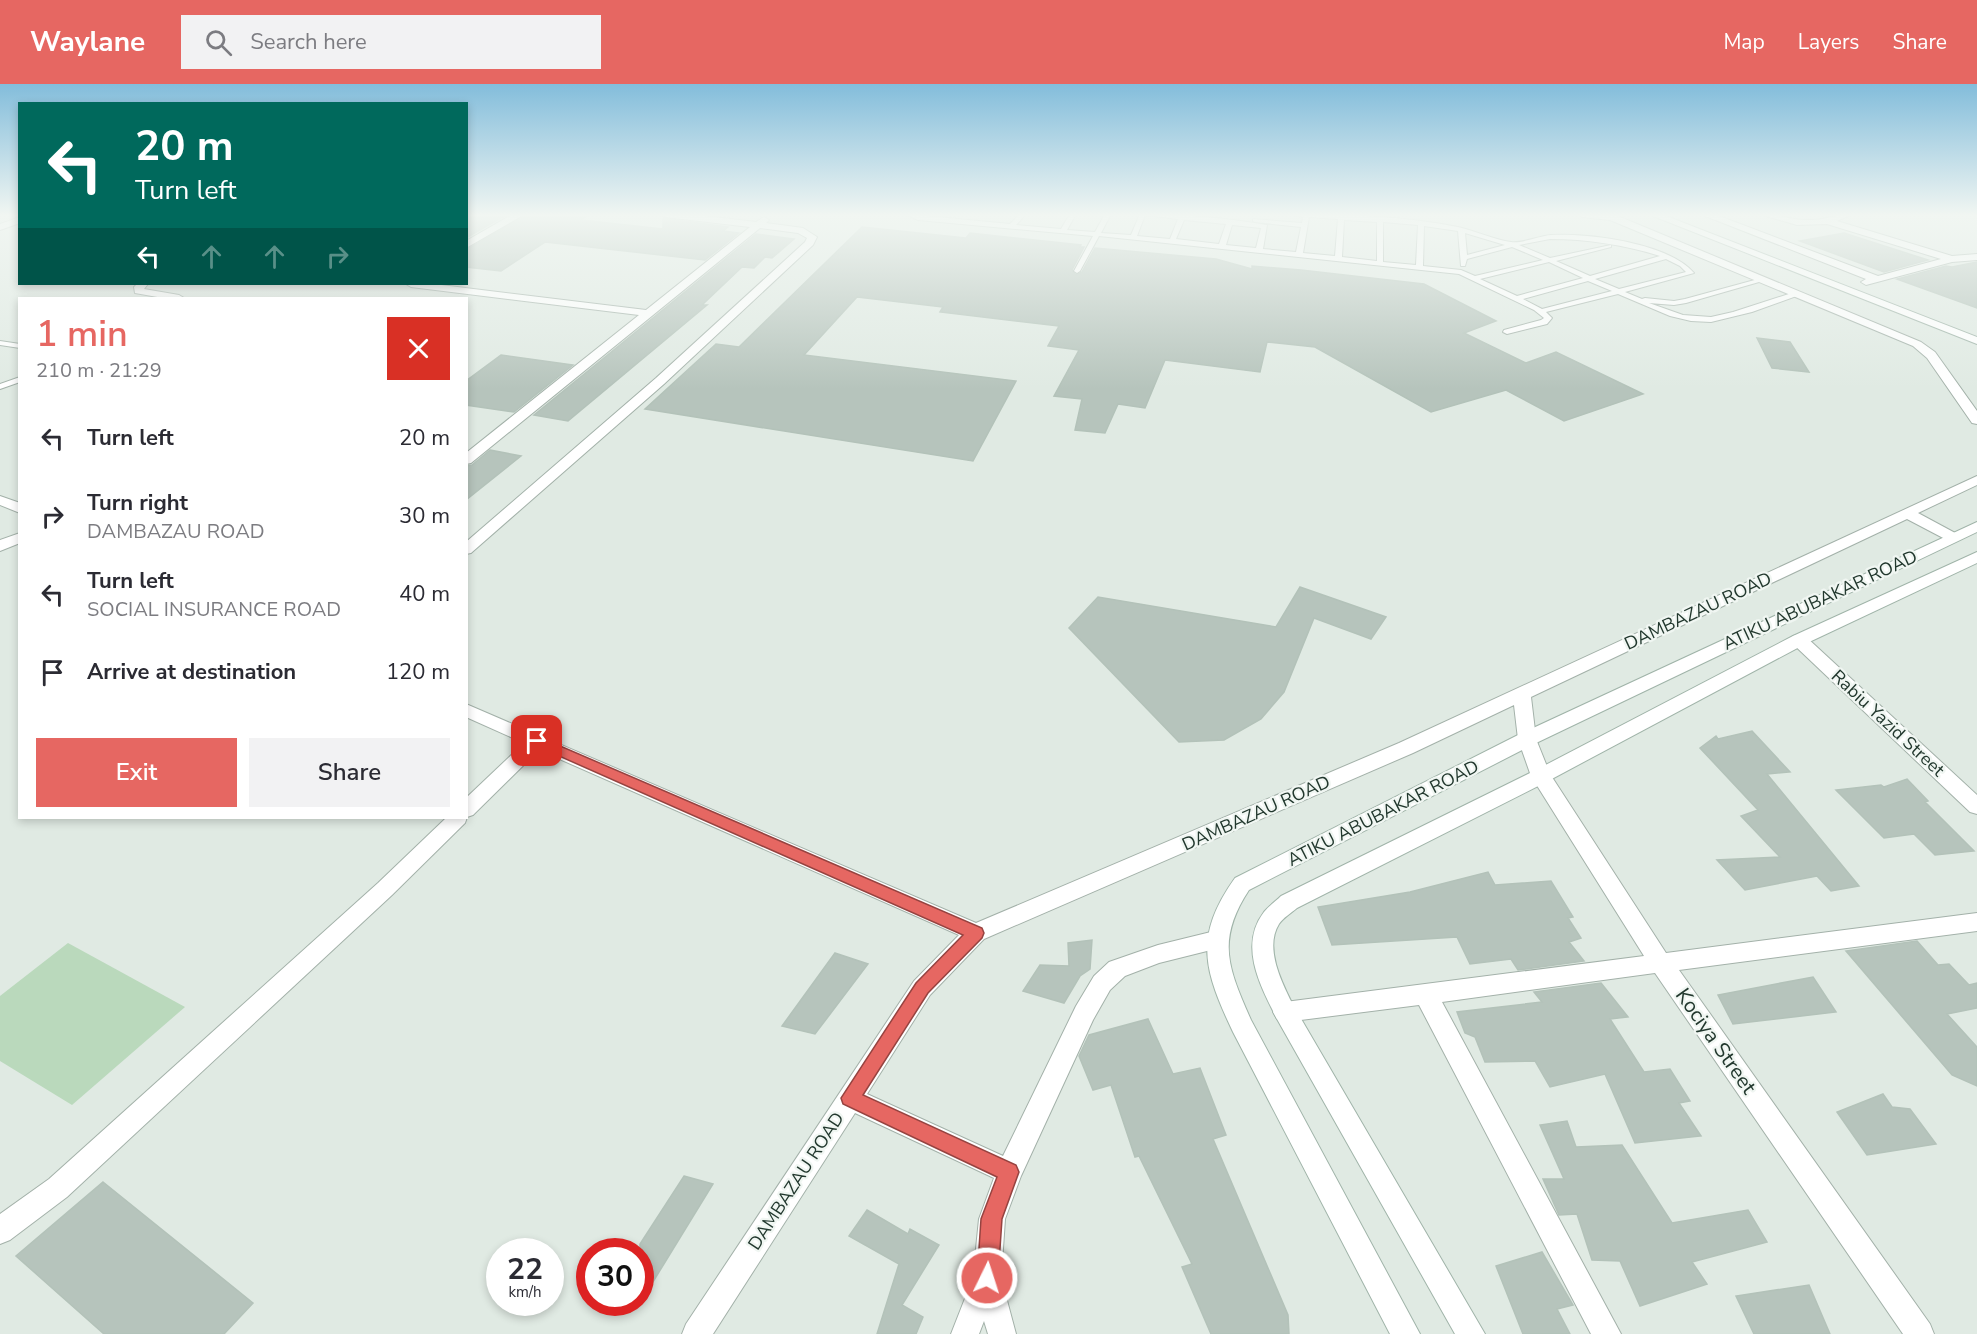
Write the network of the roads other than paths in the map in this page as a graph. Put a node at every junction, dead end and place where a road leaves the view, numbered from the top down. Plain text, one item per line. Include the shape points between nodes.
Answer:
1 (698, 272) edge
2 (778, 272) edge
3 (1461, 272) edge
4 (1498, 272) edge
5 (1575, 272) edge
6 (1610, 272) edge
7 (1690, 272) edge
8 (1744, 272) edge
9 (1802, 272) edge
10 (1828, 272) edge
11 (1859, 272) edge
12 (1902, 272) edge
13 (1473, 278) junction
14 (1589, 278) junction
15 (1877, 279) junction
16 (1762, 280) junction
17 (1858, 284) junction
18 (142, 285) edge
19 (419, 285) edge
20 (1616, 291) junction
21 (1798, 294) junction
22 (1629, 296) junction
23 (173, 297) edge
24 (1518, 298) junction
25 (1543, 311) junction
26 (646, 313) junction
27 (1977, 330) edge
28 (1507, 332) dead end
29 (1977, 341) edge
30 (0, 343) edge
31 (18, 346) edge
32 (18, 380) edge
33 (0, 387) edge
34 (1977, 420) edge
35 (468, 458) edge
36 (1977, 480) edge
37 (0, 500) edge
38 (18, 508) edge
39 (1907, 513) junction
40 (1977, 526) edge
41 (1952, 537) junction
42 (18, 538) edge
43 (0, 546) edge
44 (468, 548) edge
45 (1977, 556) edge
46 (1799, 640) junction
47 (1522, 694) junction
48 (468, 711) edge
49 (1527, 739) junction
50 (537, 741) junction
51 (1541, 776) junction
52 (1977, 807) edge
53 (468, 808) edge
54 (457, 819) edge
55 (1977, 922) edge
56 (976, 933) junction
57 (1215, 940) junction
58 (1660, 962) junction
59 (1425, 993) junction
60 (1285, 1012) junction
61 (850, 1098) junction
62 (1009, 1172) junction
63 (0, 1230) edge
64 (987, 1278) junction
65 (696, 1334) edge
66 (965, 1334) edge
67 (1002, 1334) edge
68 (1406, 1334) edge
69 (1471, 1334) edge
70 (1607, 1334) edge
71 (1920, 1334) edge

1 - 26 street
2 - 44 street
3 - 13 lane
4 - 13 lane
5 - 14 lane
6 - 14 lane
7 - 20 lane
8 - 16 street
9 - 29 street
10 - 17 street
11 - 15 street
12 - 15 street
13 - 24 lane
14 - 20 lane
14 - 24 lane
15 - 17 street
16 - 21 street
16 - 22 lane via 1680,302
17 - 27 street
18 - 23 street via 139,291
19 - 26 street
20 - 22 lane
20 - 25 lane
21 - 22 lane via 1704,320 1655,309
21 - 34 street via 1917,344 1930,355
24 - 25 lane
25 - 28 lane via 1548,318 1544,322
26 - 35 street
30 - 31 lane
32 - 33 lane
36 - 39 street, DAMBAZAU ROAD
37 - 38 street
39 - 41 street
39 - 47 street, DAMBAZAU ROAD
40 - 41 street, ATIKU ABUBAKAR ROAD
41 - 49 street, ATIKU ABUBAKAR ROAD
42 - 43 street
45 - 46 street
46 - 51 street
46 - 52 street, Rabiu Yazid Street
47 - 49 street, Kociya Street
47 - 56 street, DAMBAZAU ROAD
48 - 50 street
49 - 51 street, Kociya Street
49 - 57 street, ATIKU ABUBAKAR ROAD via 1242,884 1224,910
50 - 53 street
50 - 56 street
51 - 58 street, Kociya Street
51 - 60 street via 1290,902 1270,921 1263,942 1267,974
54 - 63 street via 58,1188
55 - 58 street
56 - 61 street, DAMBAZAU ROAD via 922,988
57 - 62 street via 1117,969 1101,983
57 - 68 street, ATIKU ABUBAKAR ROAD via 1222,980 1241,1025
58 - 59 street
58 - 71 street, Kociya Street
59 - 60 street
59 - 70 street
60 - 69 street
61 - 62 street
61 - 65 street, DAMBAZAU ROAD
62 - 64 street via 992,1219
64 - 66 street
64 - 67 street

